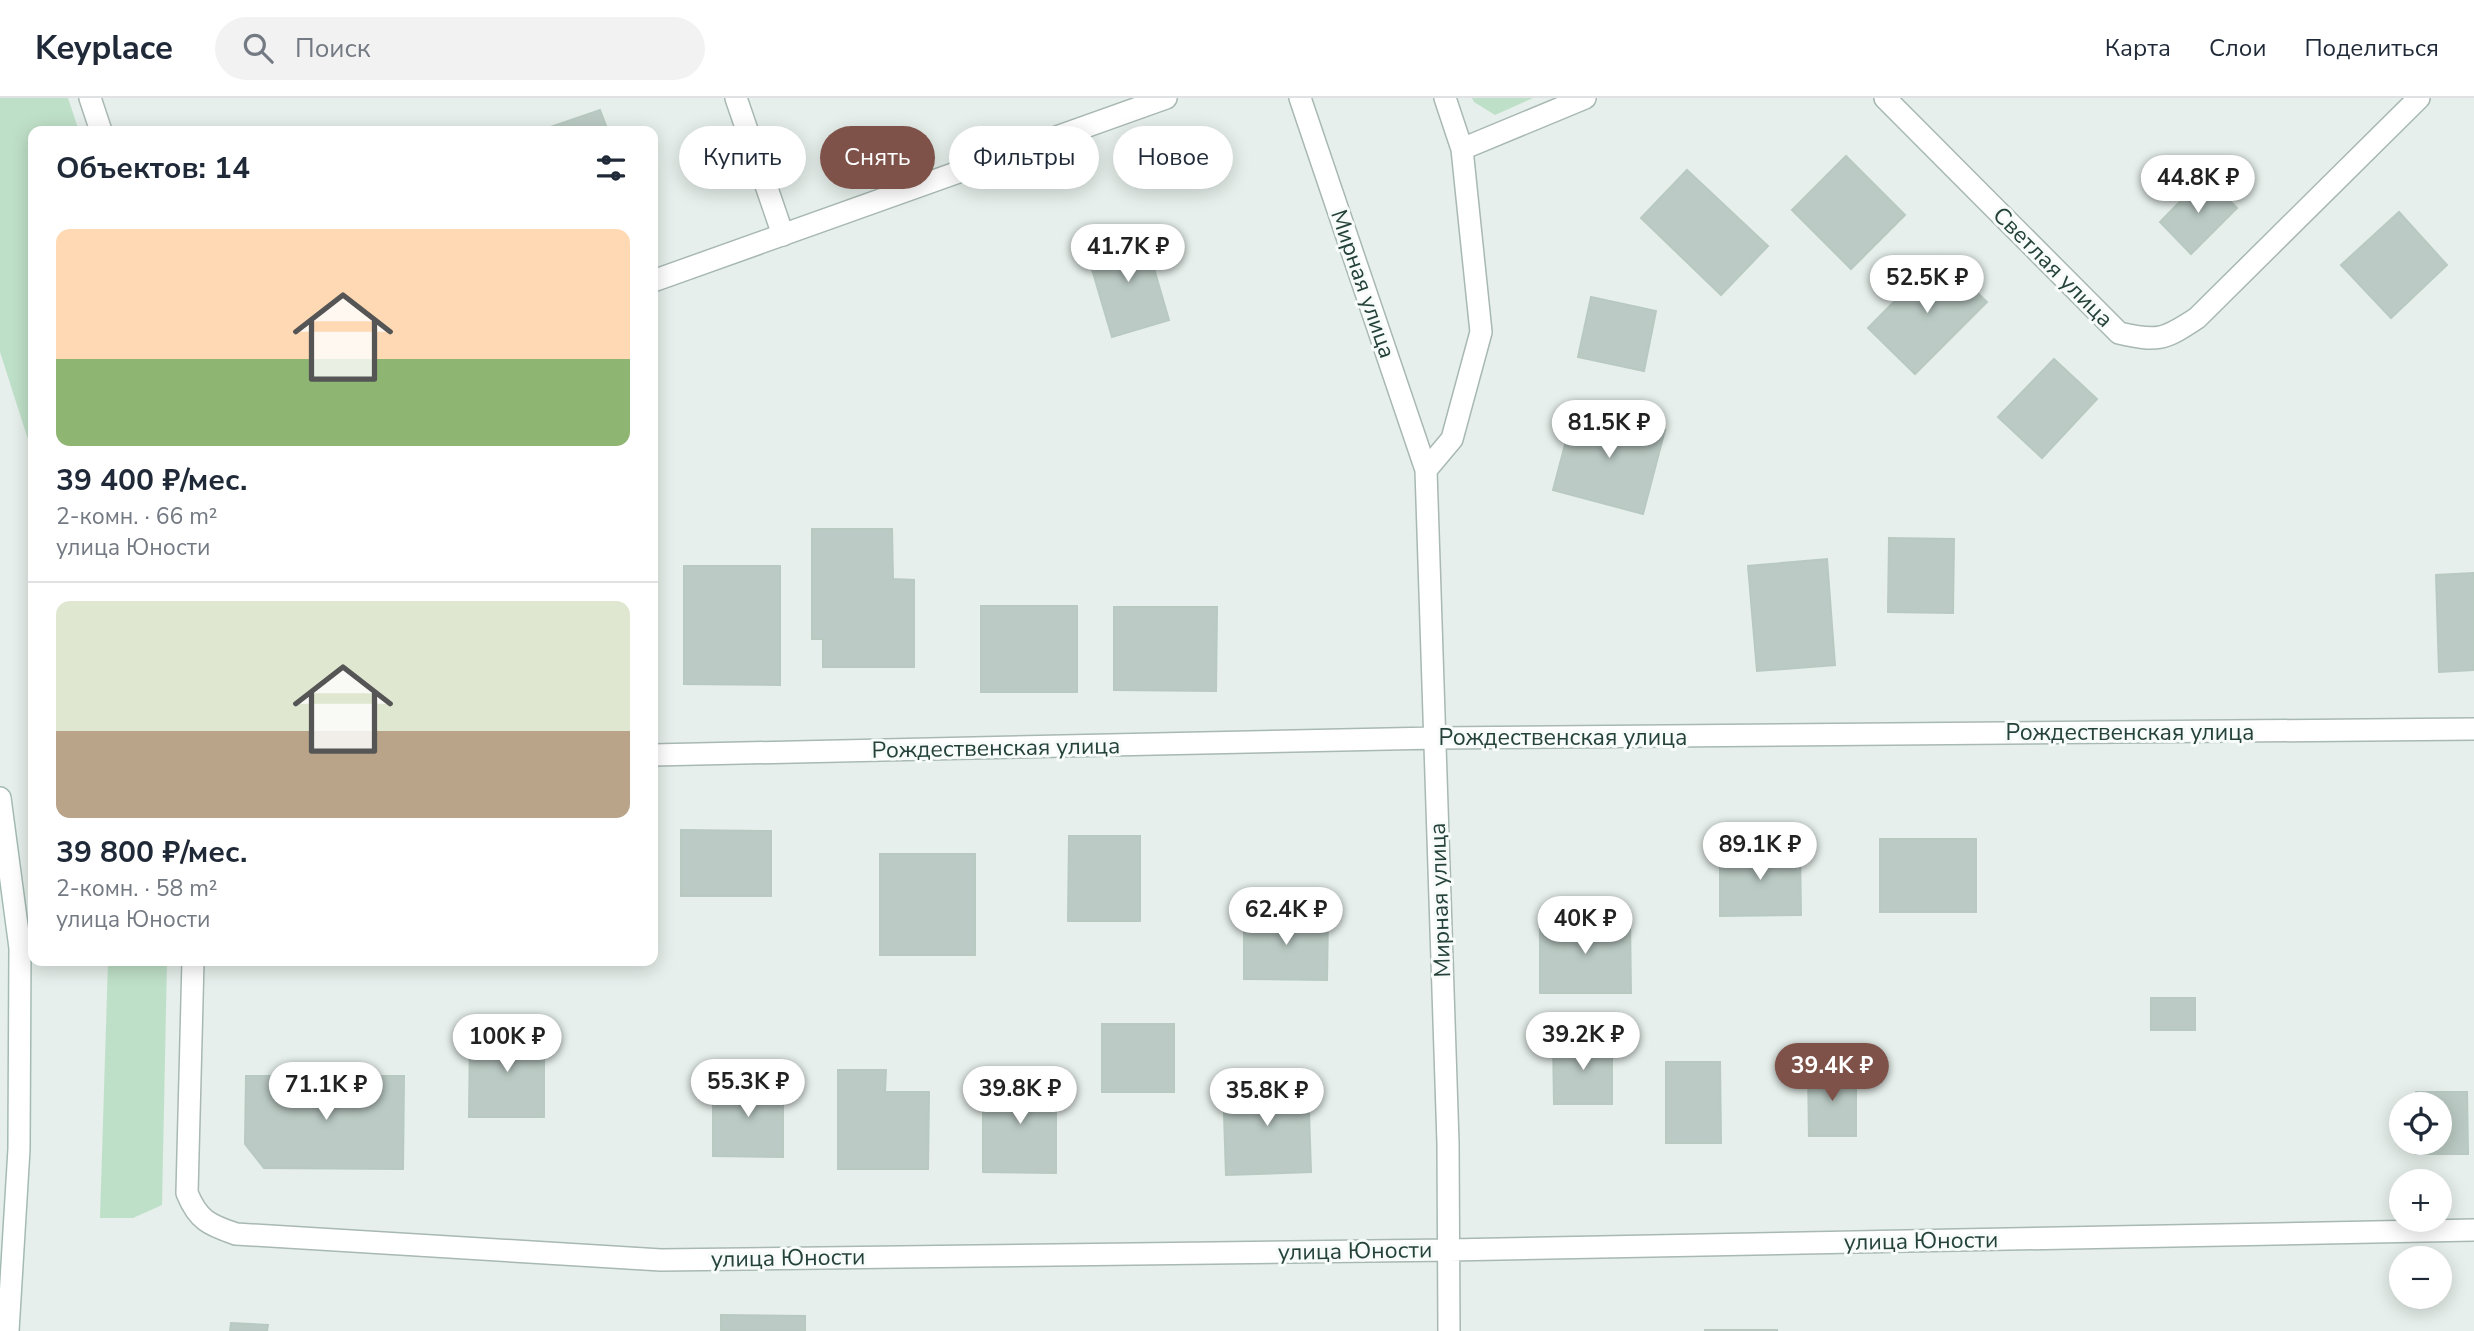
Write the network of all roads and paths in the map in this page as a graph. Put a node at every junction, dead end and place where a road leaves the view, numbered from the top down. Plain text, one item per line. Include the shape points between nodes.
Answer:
1 (90, 98) edge
2 (736, 98) edge
3 (1166, 98) edge
4 (1300, 98) edge
5 (1445, 98) edge
6 (1586, 98) edge
7 (1885, 98) edge
8 (2419, 98) edge
9 (99, 126) edge
10 (1462, 149) junction
11 (782, 235) junction
12 (658, 279) edge
13 (1426, 470) junction
14 (2474, 730) edge
15 (1435, 738) junction
16 (658, 755) edge
17 (0, 798) edge
18 (193, 966) edge
19 (2474, 1230) edge
20 (1449, 1250) junction
21 (8, 1331) edge
22 (1449, 1331) edge

1 - 9 street
2 - 11 street
3 - 11 street
4 - 13 street, Мирная улица
5 - 10 street
6 - 10 street
7 - 8 street, Светлая улица via 2119,333 2147,340 2173,334 2197,318
10 - 13 street via 1481,332 1452,439
11 - 12 street
13 - 15 street, Мирная улица
14 - 15 street, Рождественская улица
15 - 16 street, Рождественская улица
15 - 20 street, Мирная улица
17 - 21 street via 20,948 19,1149
18 - 20 street, улица Юности via 187,1193 194,1211 210,1225 236,1234 661,1259
19 - 20 street, улица Юности
20 - 22 street, Мирная улица

